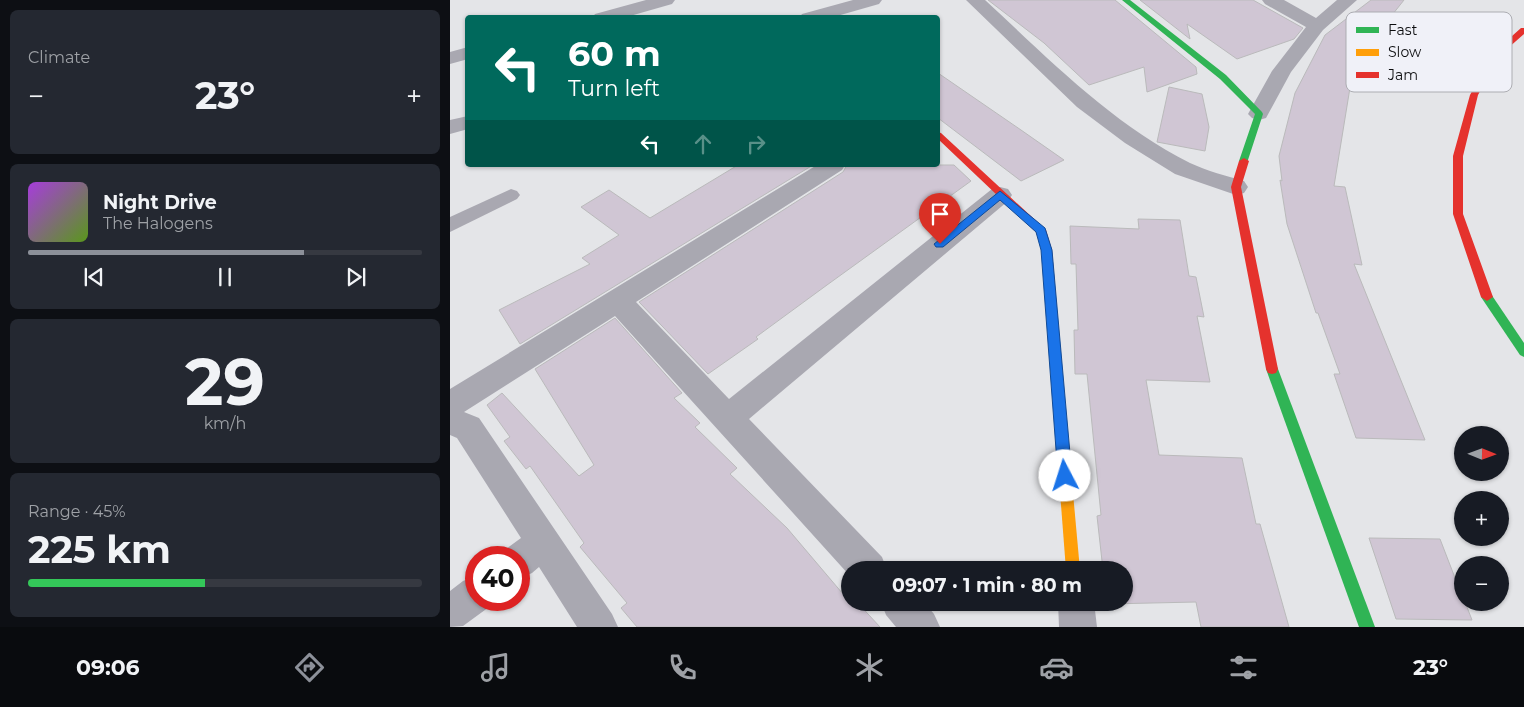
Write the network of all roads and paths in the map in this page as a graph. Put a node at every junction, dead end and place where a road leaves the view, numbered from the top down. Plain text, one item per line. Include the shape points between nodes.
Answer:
1 (666, 0) edge
2 (873, 0) edge
3 (975, 0) edge
4 (1126, 0) edge
5 (1272, 0) edge
6 (1348, 0) edge
7 (831, 9) edge
8 (612, 15) edge
9 (816, 15) edge
10 (1317, 26) junction
11 (1524, 30) edge
12 (1512, 41) edge
13 (465, 54) edge
14 (450, 58) edge
15 (1476, 92) edge
16 (1260, 114) junction
17 (465, 123) edge
18 (450, 128) edge
19 (940, 138) edge
20 (831, 167) edge
21 (1236, 187) junction
22 (511, 195) dead end
23 (1000, 195) junction
24 (450, 225) edge
25 (617, 300) junction
26 (1524, 352) edge
27 (450, 405) edge
28 (728, 418) junction
29 (450, 420) edge
30 (531, 552) edge
31 (861, 561) edge
32 (1072, 561) edge
33 (465, 602) edge
34 (907, 611) edge
35 (1077, 611) edge
36 (450, 614) edge
37 (599, 627) edge
38 (921, 627) edge
39 (1078, 627) edge
40 (1367, 627) edge

1 - 8 street
2 - 7 street
3 - 21 street via 1084,103 1183,169
4 - 16 street via 1223,77
5 - 10 street
6 - 10 street
7 - 9 street
10 - 16 street via 1282,71
11 - 12 street
13 - 14 street
15 - 26 street via 1458,156 1458,214 1485,294
16 - 21 street
17 - 18 street
19 - 23 street
20 - 25 street
21 - 40 street via 1274,374
22 - 24 lane
23 - 28 street
23 - 32 street via 1041,230 1047,250
25 - 27 street
25 - 28 street
28 - 31 street
29 - 30 street via 468,428
30 - 37 street
33 - 36 street
34 - 38 street
35 - 39 street

